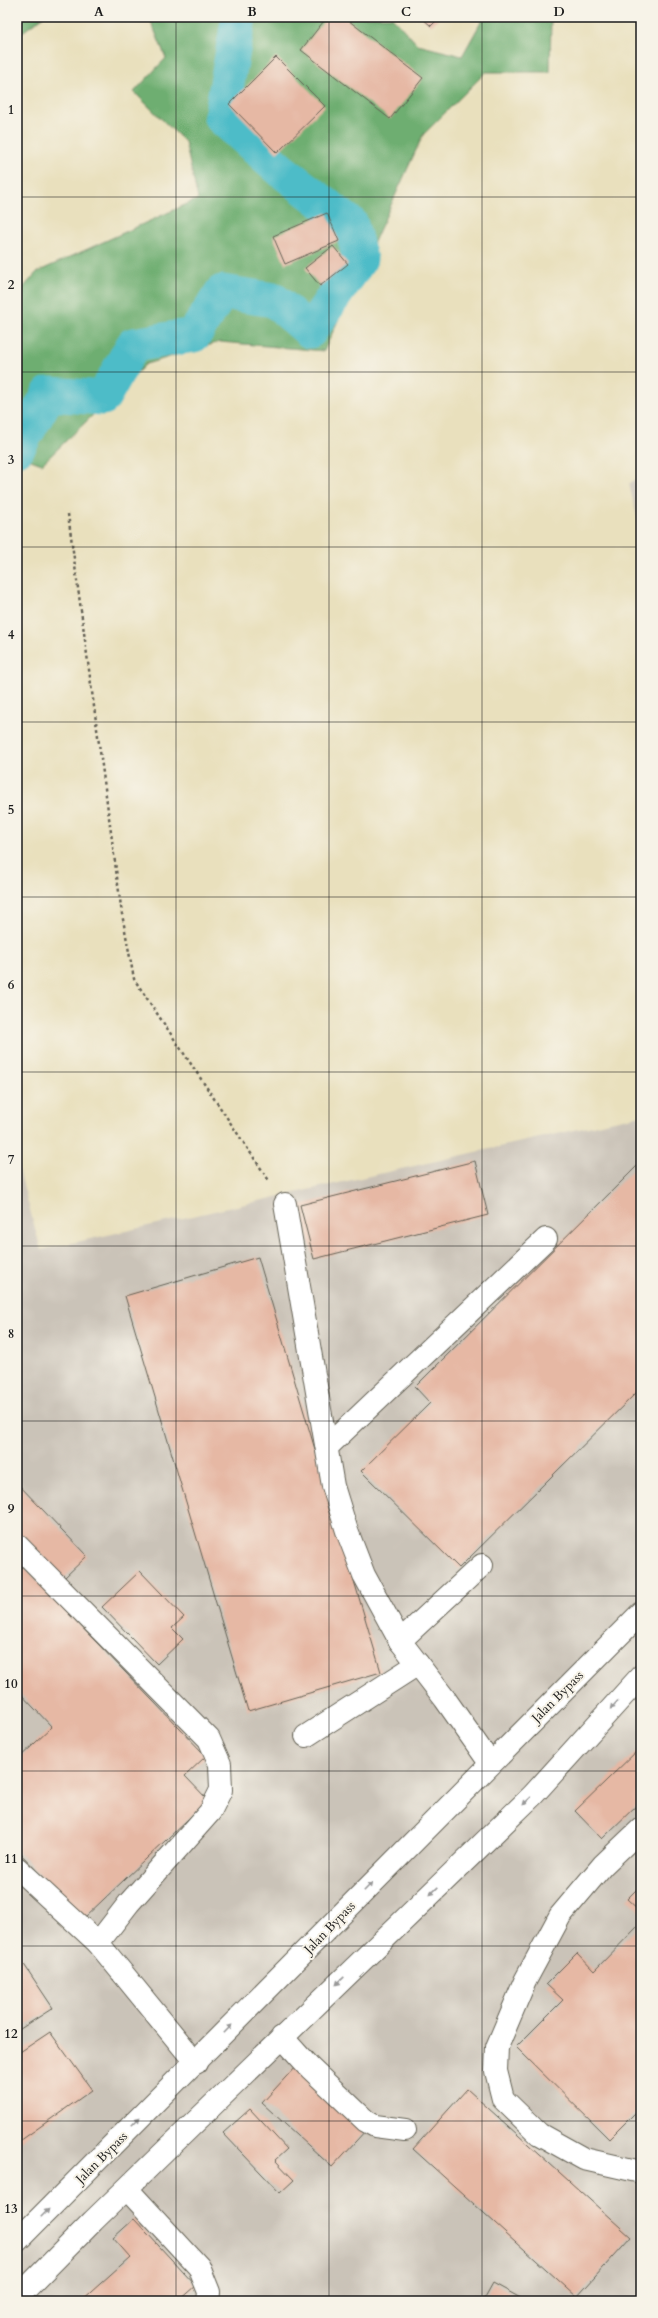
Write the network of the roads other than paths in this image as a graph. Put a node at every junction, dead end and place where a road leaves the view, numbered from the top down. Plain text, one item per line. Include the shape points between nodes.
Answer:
1 (285, 1204) road end
2 (546, 1239) dead end
3 (326, 1447) junction
4 (17, 1545) edge
5 (482, 1565) dead end
6 (641, 1613) edge
7 (400, 1641) junction
8 (418, 1664) junction
9 (639, 1682) edge
10 (306, 1736) dead end
11 (490, 1763) junction
12 (641, 1829) edge
13 (17, 1868) edge
14 (98, 1943) junction
15 (282, 2036) junction
16 (196, 2063) junction
17 (405, 2130) dead end
18 (641, 2172) edge
19 (127, 2189) junction
20 (17, 2241) edge
21 (17, 2298) edge
22 (208, 2301) edge

1 - 3 main road
2 - 3 main road
3 - 7 main road via 333,1486 347,1531 364,1575
4 - 14 main road via 209,1739 220,1764 221,1790 210,1812 129,1903
5 - 7 main road
6 - 11 main road, Jalan Bypass
7 - 8 main road
8 - 10 main road
8 - 11 main road
9 -> 15 main road via 533,1795
16 -> 11 main road, Jalan Bypass
12 - 18 main road via 603,1865 560,1916 525,1981 497,2047 496,2072 504,2099 539,2134 584,2159
13 - 14 main road
14 - 16 main road
15 - 17 main road via 310,2068 366,2121 375,2126
15 - 19 main road
20 -> 16 main road, Jalan Bypass
19 - 21 main road
19 - 22 main road via 199,2267 209,2292

